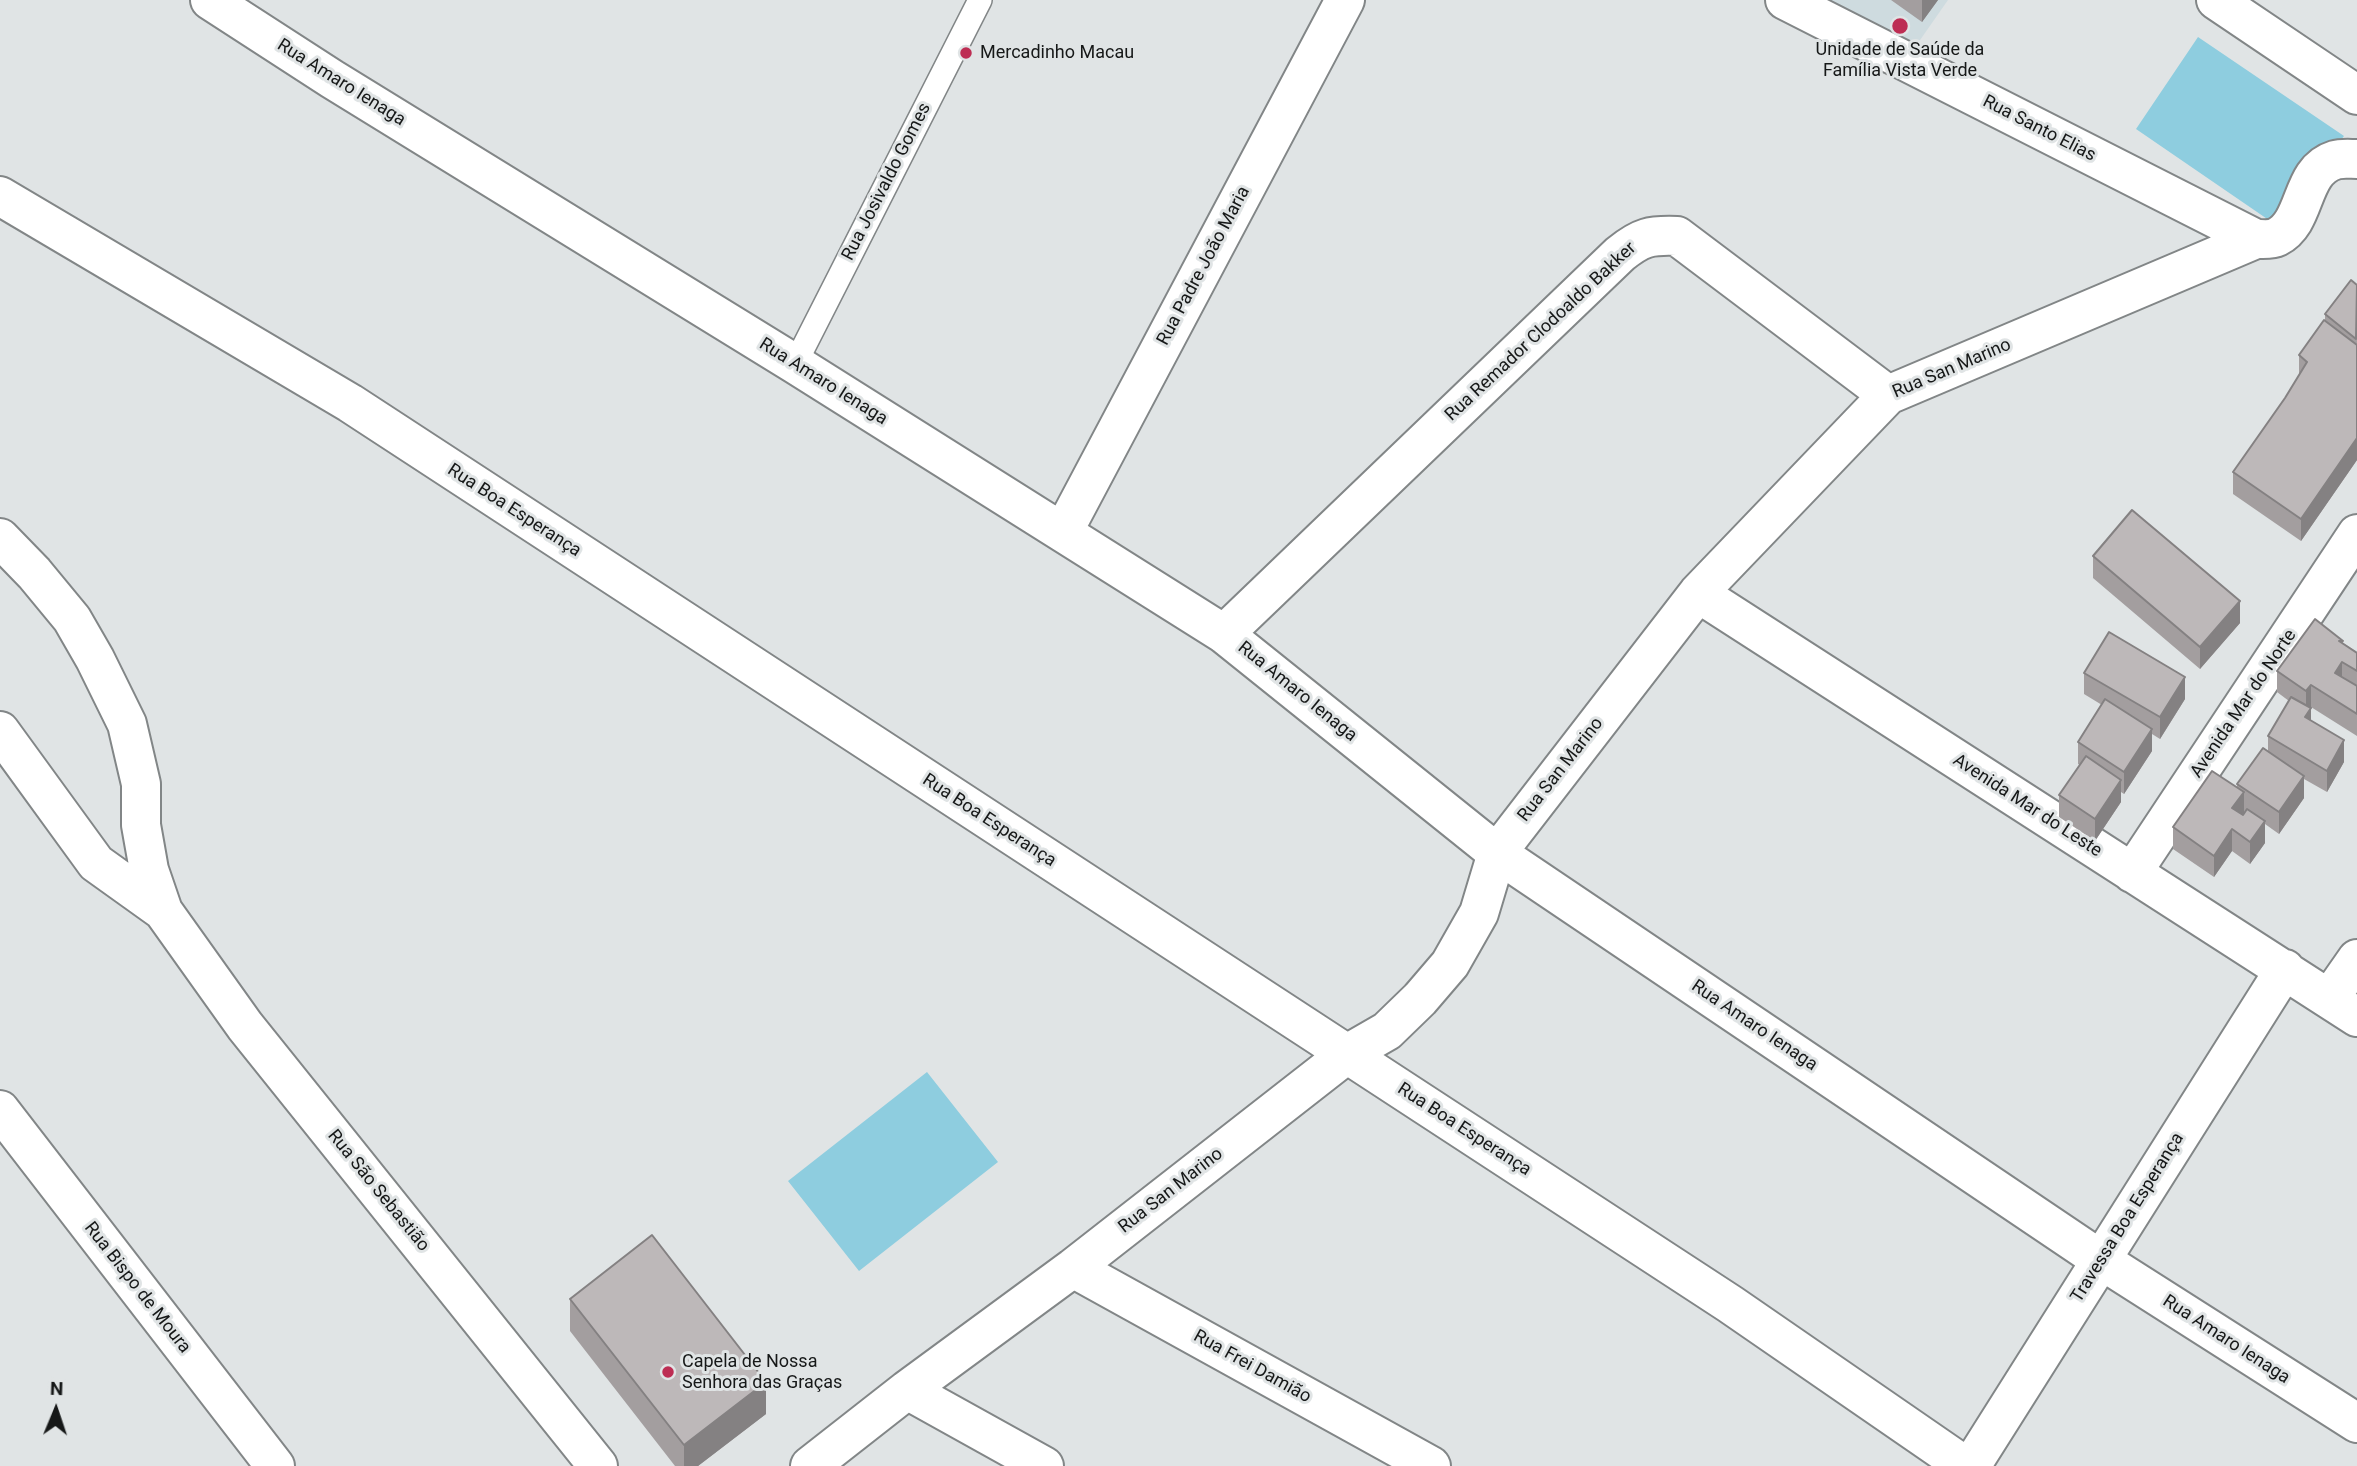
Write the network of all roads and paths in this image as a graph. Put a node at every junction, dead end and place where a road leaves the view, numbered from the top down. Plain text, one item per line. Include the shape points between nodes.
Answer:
1 (210, 0) edge
2 (980, 0) edge
3 (1345, 0) edge
4 (1785, 0) edge
5 (2216, 0) edge
6 (2357, 95) edge
7 (2357, 159) edge
8 (0, 196) edge
9 (2256, 239) junction
10 (795, 364) junction
11 (1888, 395) junction
12 (1063, 532) junction
13 (2357, 534) edge
14 (0, 538) edge
15 (1698, 593) junction
16 (1224, 634) junction
17 (0, 731) edge
18 (1497, 853) junction
19 (2132, 873) junction
20 (163, 911) junction
21 (2357, 960) edge
22 (2285, 970) junction
23 (2343, 1008) edge
24 (1347, 1054) junction
25 (0, 1110) edge
26 (2101, 1260) junction
27 (1073, 1268) junction
28 (907, 1390) junction
29 (2357, 1423) edge
30 (1376, 1455) edge
31 (275, 1466) edge
32 (598, 1466) edge
33 (810, 1466) edge
34 (1044, 1466) edge
35 (1431, 1466) edge
36 (1965, 1466) edge
37 (1971, 1466) edge

1 - 10 street, Rua Amaro Ienaga
2 - 10 lane, Rua Josivaldo Gomes
3 - 12 street, Rua Padre João Maria
4 - 9 street, Rua Santo Elias
5 - 6 street
7 - 9 street, Rua San Marino via 2337,159 2319,170 2290,228 2275,239
8 - 24 street, Rua Boa Esperança via 349,403
9 - 11 street, Rua San Marino
10 - 12 street, Rua Amaro Ienaga
11 - 15 street, Rua San Marino
11 - 16 street, Rua Remador Clodoaldo Bakker via 1677,236 1637,240
12 - 16 street, Rua Amaro Ienaga
13 - 19 street, Avenida Mar do Norte
14 - 20 street, Rua São Sebastião via 72,619 127,724 141,784 141,825 149,870
15 - 18 street, Rua San Marino
15 - 19 street, Avenida Mar do Leste
16 - 18 street, Rua Amaro Ienaga
17 - 20 street, Rua São Sebastião via 96,863
18 - 24 street, Rua San Marino via 1479,913 1451,964 1387,1031
18 - 26 street, Rua Amaro Ienaga
19 - 22 street, Avenida Mar do Leste
20 - 32 street, Rua São Sebastião via 246,1026
21 - 23 street
22 - 23 street, Avenida Mar do Leste
22 - 26 street, Travessa Boa Esperança
24 - 27 street, Rua San Marino
24 - 36 street, Rua Boa Esperança via 1730,1304
25 - 31 street, Rua Bispo de Moura
26 - 29 street, Rua Amaro Ienaga
26 - 37 street, Travessa Boa Esperança
27 - 28 street, Rua San Marino
27 - 30 street, Rua Frei Damião
28 - 33 street, Rua San Marino
28 - 34 street
30 - 35 street, Rua Frei Damião

